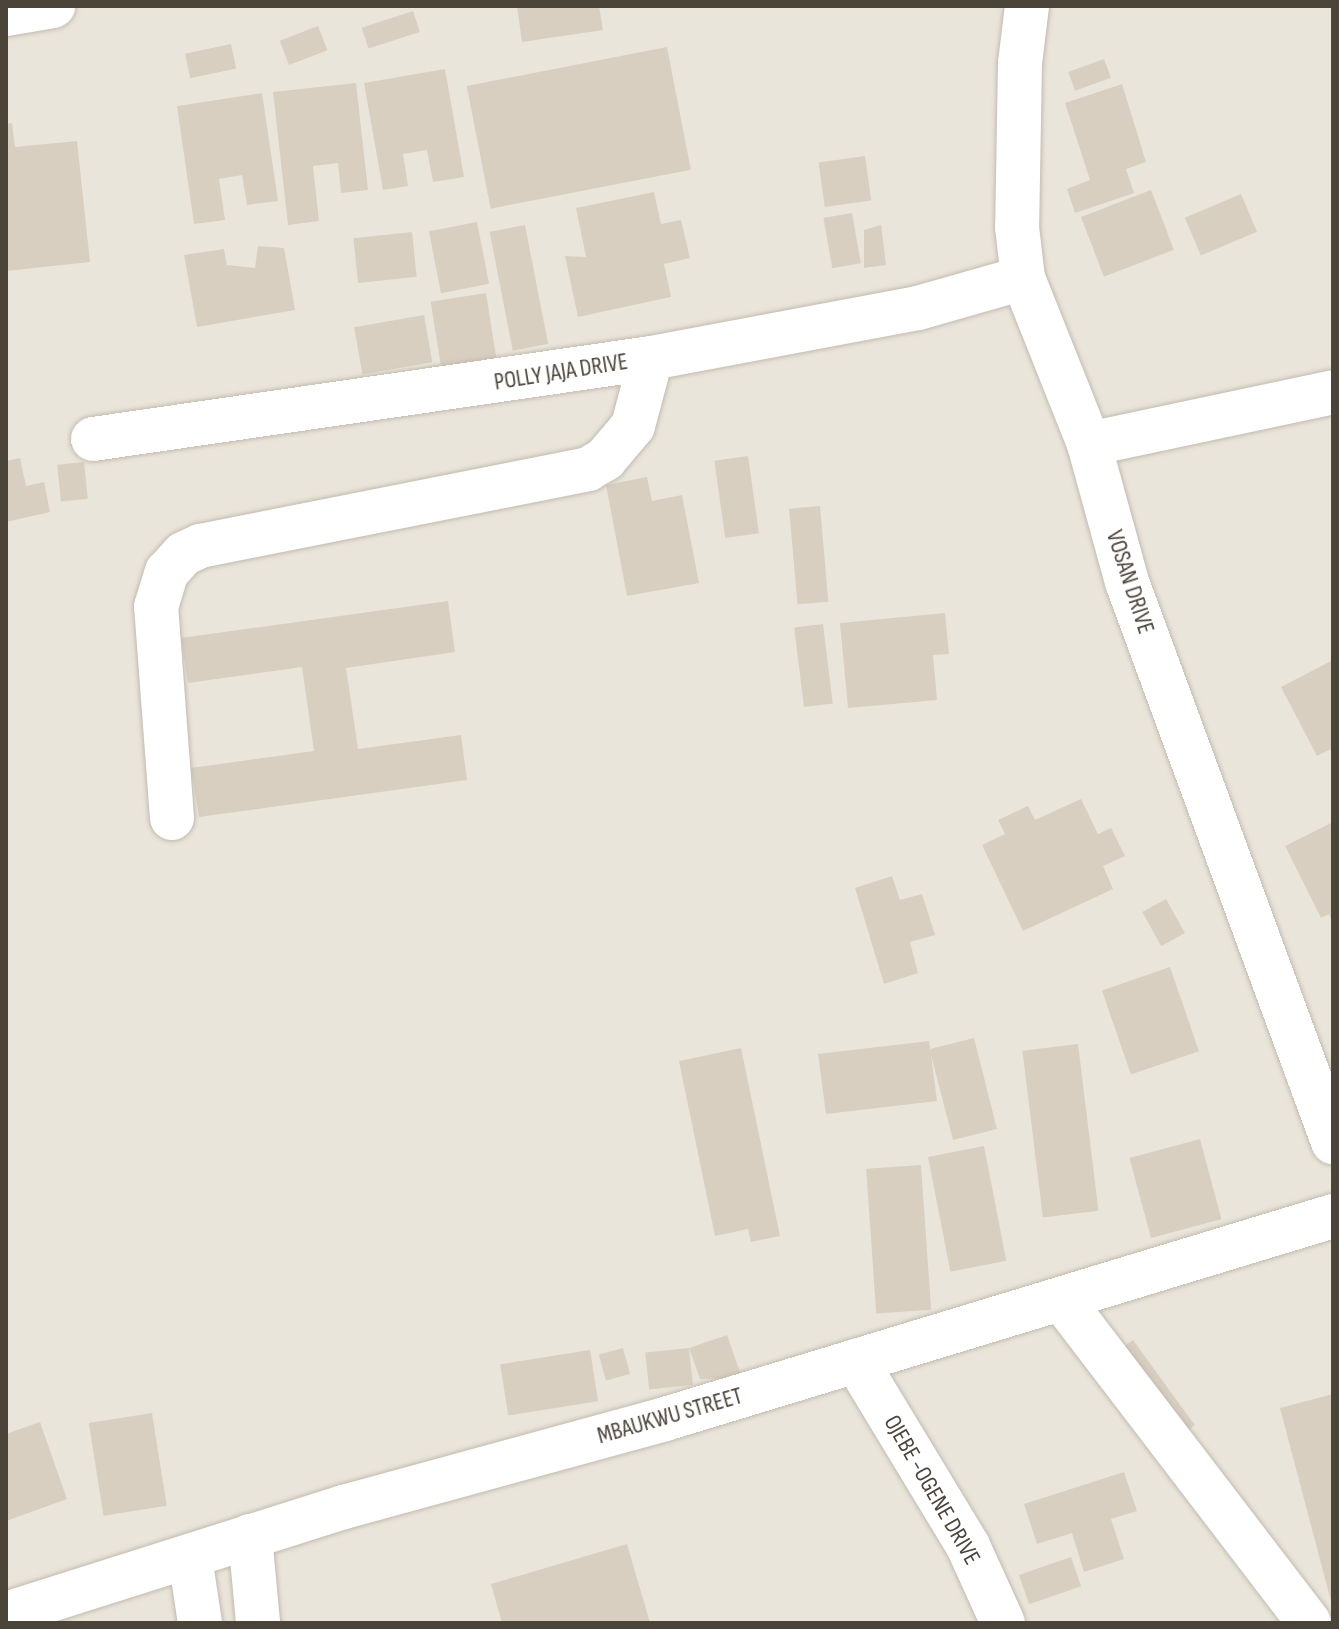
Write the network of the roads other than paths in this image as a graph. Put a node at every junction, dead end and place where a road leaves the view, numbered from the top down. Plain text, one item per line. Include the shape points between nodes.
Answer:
1 (53, 6) edge
2 (1028, 6) edge
3 (6, 14) edge
4 (1023, 278) junction
5 (651, 358) junction
6 (1333, 392) edge
7 (93, 439) dead end
8 (1089, 444) junction
9 (172, 818) dead end
10 (1333, 1142) edge
11 (1333, 1216) edge
12 (1063, 1301) junction
13 (856, 1361) junction
14 (250, 1536) junction
15 (190, 1557) junction
16 (6, 1614) edge
17 (200, 1623) edge
18 (258, 1623) edge
19 (1003, 1623) edge
20 (1309, 1623) edge

1 - 3 street
2 - 4 street, VOSAN DRIVE via 1020,63 1017,227
4 - 5 street, POLLY JAJA DRIVE via 918,308
4 - 8 street, VOSAN DRIVE
5 - 7 street, POLLY JAJA DRIVE
5 - 9 street via 633,426 613,452 588,469 200,546 183,554 167,572 156,607
6 - 8 street
8 - 10 street, VOSAN DRIVE via 1127,582
11 - 12 street, MBAUKWU STREET
12 - 13 street, MBAUKWU STREET
12 - 20 street
13 - 14 street, MBAUKWU STREET
13 - 19 street, OJEBE -OGENE DRIVE via 968,1546
14 - 15 street, MBAUKWU STREET
14 - 18 street
15 - 16 street, MBAUKWU STREET
15 - 17 street

